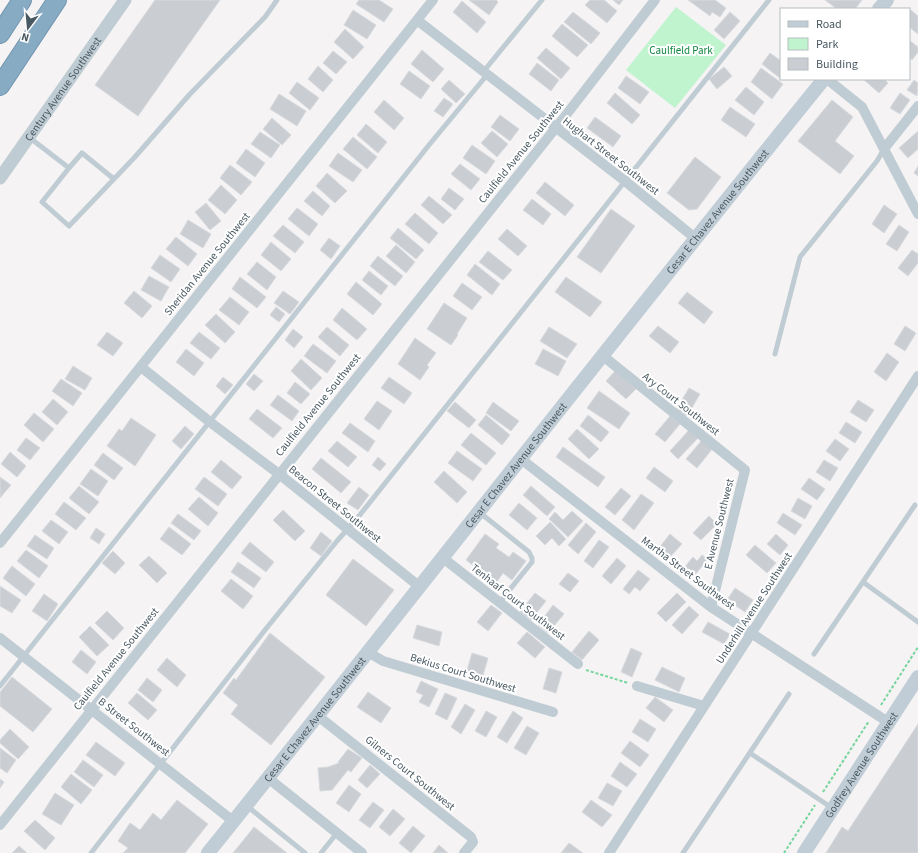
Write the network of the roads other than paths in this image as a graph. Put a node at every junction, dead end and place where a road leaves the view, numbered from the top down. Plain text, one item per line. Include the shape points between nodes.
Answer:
1 (22, 0) edge
2 (57, 0) edge
3 (125, 0) edge
4 (277, 0) edge
5 (433, 0) edge
6 (542, 0) edge
7 (655, 0) edge
8 (769, 0) edge
9 (887, 0) edge
10 (880, 8) edge
11 (417, 20) junction
12 (0, 34) edge
13 (485, 73) junction
14 (823, 80) edge
15 (828, 80) edge
16 (0, 86) edge
17 (918, 106) edge
18 (555, 128) junction
19 (29, 137) junction
20 (884, 149) junction
21 (69, 168) junction
22 (0, 178) edge
23 (114, 179) junction
24 (625, 181) junction
25 (918, 214) edge
26 (695, 238) junction
27 (775, 354) dead end
28 (603, 356) junction
29 (141, 367) junction
30 (918, 376) edge
31 (210, 422) junction
32 (521, 459) junction
33 (745, 470) joint
34 (279, 474) junction
35 (915, 506) dead end
36 (479, 512) junction
37 (348, 529) junction
38 (0, 543) edge
39 (443, 558) junction
40 (863, 582) junction
41 (420, 586) junction
42 (499, 603) junction
43 (711, 607) junction
44 (918, 622) edge
45 (752, 634) junction
46 (0, 638) edge
47 (368, 652) junction
48 (814, 654) dead end
49 (24, 657) junction
50 (578, 664) road end
51 (918, 677) edge
52 (0, 686) edge
53 (636, 686) road end
54 (789, 694) dead end
55 (704, 706) junction
56 (91, 710) junction
57 (553, 712) dead end
58 (318, 716) junction
59 (888, 722) junction
60 (750, 753) junction
61 (161, 764) junction
62 (268, 778) junction
63 (246, 806) junction
64 (833, 808) junction
65 (233, 821) junction
66 (0, 825) edge
67 (337, 833) junction
68 (91, 853) edge
69 (208, 853) edge
70 (305, 853) edge
71 (321, 853) edge
72 (362, 853) edge
73 (464, 853) edge
74 (609, 853) edge
75 (683, 853) edge
76 (804, 853) edge

1 - 12 highway
2 - 16 highway
3 - 19 street, Century Avenue Southwest
4 - 23 lane via 265,17 190,94
5 - 11 street, Sheridan Avenue Southwest
6 - 13 lane
7 - 18 street, Caulfield Avenue Southwest
8 - 24 lane
9 - 10 main road
11 - 13 street, Hughart Street Southwest
11 - 29 street, Sheridan Avenue Southwest
13 - 18 street, Hughart Street Southwest
13 - 31 lane
14 - 26 main road, Cesar E Chavez Avenue Southwest
15 - 20 street via 862,107
17 - 20 street
18 - 24 street, Hughart Street Southwest
18 - 34 street, Caulfield Avenue Southwest
19 - 21 lane
19 - 22 street, Century Avenue Southwest
20 - 25 street
20 - 27 lane via 800,257
21 - 23 lane via 82,153
21 - 23 lane via 42,202 69,226
24 - 26 street, Hughart Street Southwest
24 - 37 lane
26 - 28 main road, Cesar E Chavez Avenue Southwest
28 - 32 main road, Cesar E Chavez Avenue Southwest
28 - 33 street, Ary Court Southwest
29 - 31 street, Beacon Street Southwest
29 - 38 street, Sheridan Avenue Southwest
30 - 45 street, Underhill Avenue Southwest
31 - 34 street, Beacon Street Southwest
31 - 49 lane
32 - 36 main road, Cesar E Chavez Avenue Southwest
32 - 43 street, Martha Street Southwest
33 - 43 street, E Avenue Southwest
34 - 37 street, Beacon Street Southwest
34 - 56 street, Caulfield Avenue Southwest
35 - 40 lane
36 - 39 main road, Cesar E Chavez Avenue Southwest
36 - 42 lane via 529,552 532,558 532,562
37 - 41 street, Beacon Street Southwest
37 - 61 lane via 265,630
39 - 41 main road, Cesar E Chavez Avenue Southwest
39 - 42 street, Tenhaaf Court Southwest
40 - 44 lane
40 - 48 lane
41 - 47 main road, Cesar E Chavez Avenue Southwest
42 - 50 street, Tenhaaf Court Southwest
43 - 45 street, Martha Street Southwest
45 - 55 street, Underhill Avenue Southwest
45 - 59 street, Martha Street Southwest
46 - 49 street, B Street Southwest
47 - 57 street, Bekius Court Southwest via 382,661
47 - 58 main road, Cesar E Chavez Avenue Southwest
49 - 52 lane
49 - 56 street, B Street Southwest
51 - 59 main road, Godfrey Avenue Southwest
53 - 55 street
54 - 60 lane
55 - 74 street, Underhill Avenue Southwest
56 - 61 street, B Street Southwest
56 - 66 street, Caulfield Avenue Southwest
58 - 62 main road, Cesar E Chavez Avenue Southwest
58 - 73 street, Gilners Court Southwest via 471,837 473,842
59 - 64 main road, Godfrey Avenue Southwest
60 - 64 lane
60 - 75 lane
61 - 65 street, B Street Southwest
61 - 68 lane
62 - 63 main road, Cesar E Chavez Avenue Southwest
62 - 67 street
63 - 65 main road, Cesar E Chavez Avenue Southwest
63 - 70 lane
64 - 76 main road, Godfrey Avenue Southwest
65 - 69 main road, Cesar E Chavez Avenue Southwest
67 - 71 lane
67 - 72 street

